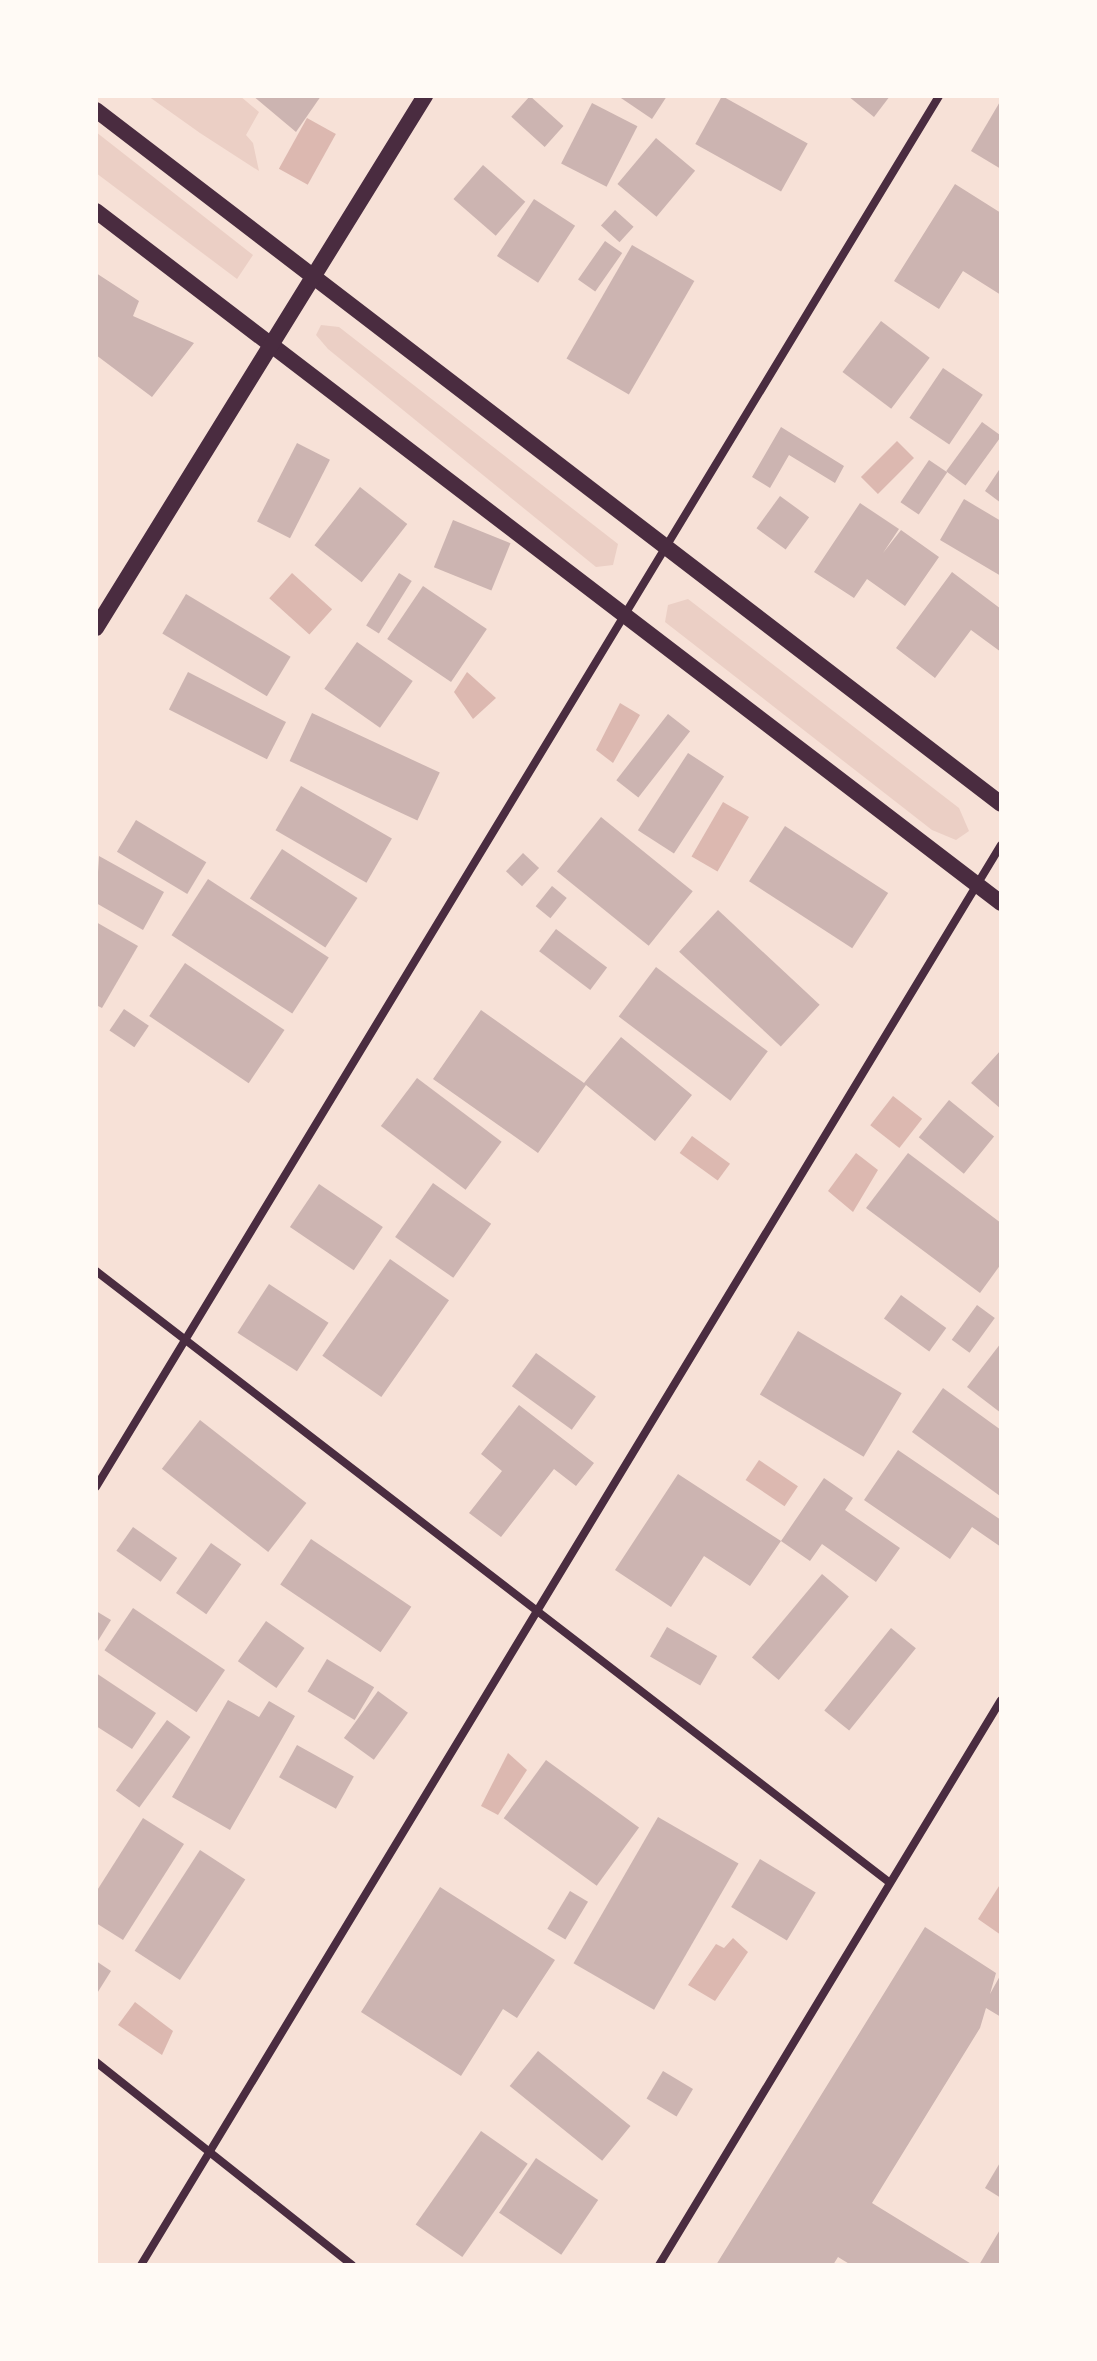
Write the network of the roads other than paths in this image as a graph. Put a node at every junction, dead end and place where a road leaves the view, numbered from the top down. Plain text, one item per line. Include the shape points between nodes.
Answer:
1 (425, 96) edge
2 (939, 96) edge
3 (96, 110) edge
4 (96, 211) edge
5 (312, 279) junction
6 (269, 344) junction
7 (665, 545) junction
8 (626, 616) junction
9 (96, 628) edge
10 (1001, 804) edge
11 (1001, 845) edge
12 (978, 884) junction
13 (1001, 903) edge
14 (96, 1271) edge
15 (185, 1342) junction
16 (96, 1487) edge
17 (537, 1612) junction
18 (1001, 1700) edge
19 (890, 1883) junction
20 (96, 2062) edge
21 (210, 2152) junction
22 (141, 2265) edge
23 (352, 2265) edge
24 (659, 2265) edge

1 - 5 main road
2 - 7 street
3 - 5 main road
4 - 6 main road
5 - 6 main road
5 - 7 main road
6 - 8 main road
6 - 9 main road
7 - 8 street
7 - 10 main road
8 - 12 main road
8 - 15 street
11 - 12 street
12 - 13 main road
12 - 17 street
14 - 15 street
15 - 16 street
15 - 17 street
17 - 19 street
17 - 21 street
18 - 19 street
19 - 24 street
20 - 21 street
21 - 22 street
21 - 23 street

